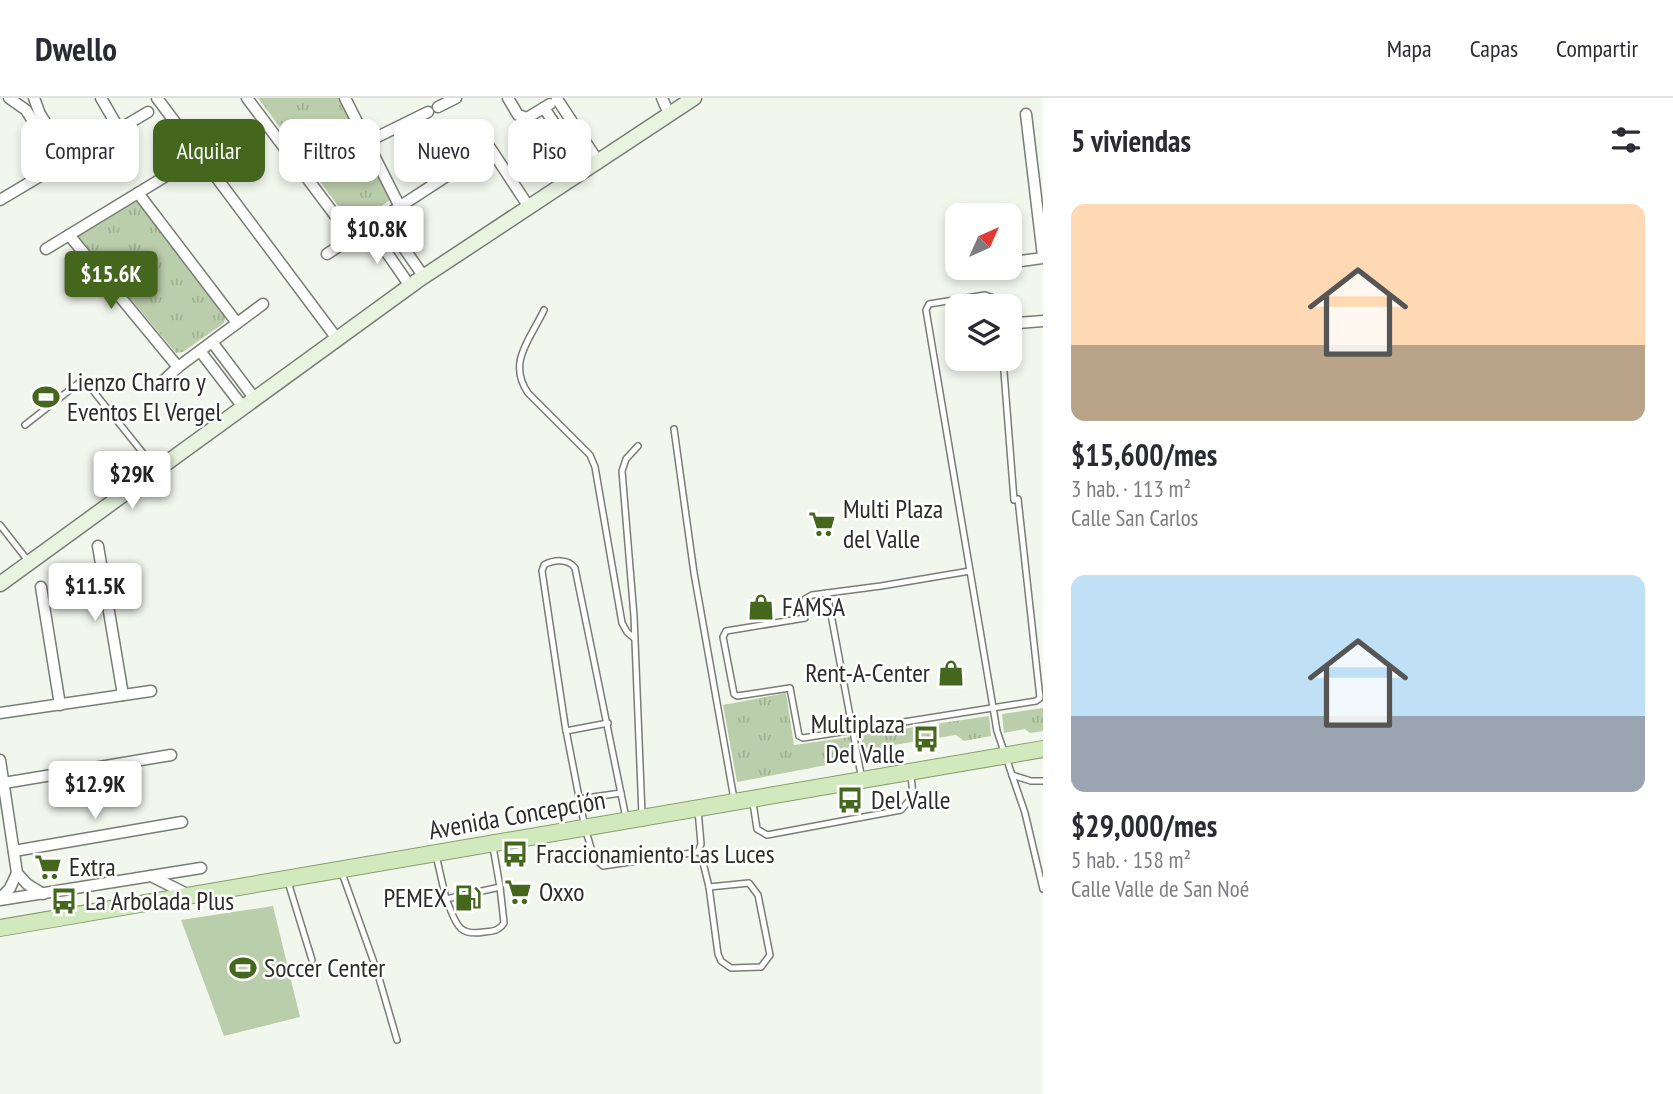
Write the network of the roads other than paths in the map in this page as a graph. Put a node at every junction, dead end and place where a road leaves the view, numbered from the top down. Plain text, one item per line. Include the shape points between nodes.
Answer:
1 (9, 98) edge
2 (34, 98) edge
3 (101, 98) edge
4 (157, 98) edge
5 (247, 98) edge
6 (345, 98) edge
7 (456, 98) edge
8 (508, 98) edge
9 (662, 98) edge
10 (558, 99) edge
11 (687, 100) edge
12 (544, 108) junction
13 (148, 112) dead end
14 (669, 114) junction
15 (1026, 114) dead end
16 (36, 116) junction
17 (38, 119) edge
18 (114, 119) edge
19 (136, 119) edge
20 (356, 119) edge
21 (551, 119) edge
22 (380, 136) edge
23 (1043, 136) edge
24 (1030, 137) junction
25 (494, 154) edge
26 (598, 161) junction
27 (591, 165) edge
28 (380, 168) edge
29 (30, 182) edge
30 (156, 182) edge
31 (438, 182) edge
32 (565, 182) edge
33 (138, 193) junction
34 (0, 200) edge
35 (529, 206) junction
36 (400, 207) junction
37 (383, 218) junction
38 (369, 228) junction
39 (69, 235) junction
40 (352, 238) junction
41 (46, 249) dead end
42 (327, 254) dead end
43 (1043, 257) edge
44 (1022, 260) edge
45 (424, 276) junction
46 (410, 286) junction
47 (945, 302) edge
48 (263, 304) dead end
49 (544, 310) dead end
50 (1043, 321) edge
51 (237, 323) junction
52 (1022, 323) edge
53 (338, 340) junction
54 (212, 342) junction
55 (200, 351) junction
56 (178, 367) junction
57 (1004, 371) edge
58 (158, 386) dead end
59 (249, 403) junction
60 (25, 425) dead end
61 (674, 429) dead end
62 (638, 446) dead end
63 (157, 471) junction
64 (0, 525) edge
65 (98, 546) dead end
66 (29, 562) junction
67 (970, 571) junction
68 (0, 584) edge
69 (41, 587) dead end
70 (827, 593) junction
71 (634, 638) junction
72 (151, 691) dead end
73 (124, 695) junction
74 (60, 705) junction
75 (993, 707) junction
76 (0, 713) edge
77 (608, 723) junction
78 (853, 730) junction
79 (566, 731) junction
80 (1043, 749) edge
81 (171, 755) dead end
82 (1005, 756) junction
83 (0, 760) edge
84 (910, 774) junction
85 (1012, 775) junction
86 (862, 780) junction
87 (1043, 781) edge
88 (4, 783) junction
89 (621, 793) junction
90 (579, 799) junction
91 (752, 799) junction
92 (734, 802) junction
93 (698, 809) junction
94 (4, 817) edge
95 (634, 820) junction
96 (182, 822) dead end
97 (585, 828) junction
98 (492, 844) junction
99 (700, 850) junction
100 (14, 851) junction
101 (436, 854) junction
102 (201, 868) dead end
103 (341, 870) junction
104 (17, 873) junction
105 (151, 876) junction
106 (287, 879) junction
107 (500, 887) junction
108 (709, 887) junction
109 (1043, 889) edge
110 (43, 894) junction
111 (192, 896) junction
112 (446, 899) junction
113 (0, 900) edge
114 (0, 928) edge
115 (312, 960) dead end
116 (397, 1040) dead end

1 - 16 street
2 - 16 street
3 - 18 street
4 - 53 street
5 - 40 street
6 - 20 street
7 - 22 street
8 - 12 street via 523,118
9 - 14 street
10 - 12 street
10 - 26 street
11 - 14 street
12 - 21 street
13 - 19 street
14 - 26 street
15 - 24 street
16 - 17 street
23 - 24 street
24 - 43 street
25 - 35 street
26 - 27 street
28 - 36 street
29 - 34 street
30 - 33 street
31 - 36 street
32 - 35 street
33 - 39 street
33 - 51 street
35 - 45 street
36 - 37 street
37 - 38 street
37 - 45 street
38 - 40 street
38 - 46 street
39 - 41 street
39 - 56 street
40 - 42 street
43 - 44 street
45 - 46 street
46 - 53 street
47 - 67 lane via 926,308
48 - 51 street
49 - 71 lane via 519,362 521,382 590,454 622,622
50 - 52 street
51 - 54 street
53 - 59 street
54 - 55 street
54 - 59 street
55 - 56 street
55 - 59 street
56 - 58 street
57 - 75 lane via 1014,500 1018,499 1041,696 1036,701
59 - 63 street
60 - 63 lane via 86,382
61 - 92 lane
62 - 71 lane via 622,471
63 - 66 street
64 - 66 lane
65 - 73 street
66 - 68 street
67 - 70 lane
67 - 75 lane
69 - 74 street
70 - 78 lane
70 - 78 lane via 807,597 805,618 724,633 733,693 790,688 800,738
71 - 95 lane
72 - 73 street
73 - 74 street
74 - 76 street
75 - 78 lane
75 - 82 lane
77 - 79 lane
77 - 79 lane via 575,568 566,561 548,563 542,571
77 - 89 lane
78 - 86 lane
79 - 90 lane
80 - 82 main road, Avenida Concepción
81 - 88 street
82 - 84 main road, Avenida Concepción
82 - 85 lane
83 - 88 street
84 - 86 main road, Avenida Concepción
84 - 91 lane via 913,796 901,810 767,835 757,829
85 - 87 lane
85 - 109 lane
86 - 91 main road, Avenida Concepción
88 - 94 street
89 - 90 lane
89 - 95 lane
90 - 97 lane
91 - 92 main road, Avenida Concepción
92 - 93 main road, Avenida Concepción
93 - 95 main road, Avenida Concepción
93 - 99 lane
94 - 100 street
95 - 97 main road, Avenida Concepción
96 - 100 street
97 - 98 main road, Avenida Concepción
97 - 99 lane via 594,858 603,866
98 - 101 main road, Avenida Concepción
98 - 107 lane
99 - 108 lane
100 - 104 street
101 - 103 main road, Avenida Concepción
101 - 112 lane
102 - 105 street
103 - 106 main road, Avenida Concepción
103 - 116 lane
104 - 110 street
104 - 113 street
105 - 110 street
105 - 111 street
106 - 111 main road, Avenida Concepción
106 - 115 lane
107 - 112 lane
107 - 112 lane via 504,923 498,930 464,932
108 - 108 lane via 721,961 731,968 761,967 770,955 755,888 749,883
110 - 113 street
111 - 114 main road, Avenida Concepción

